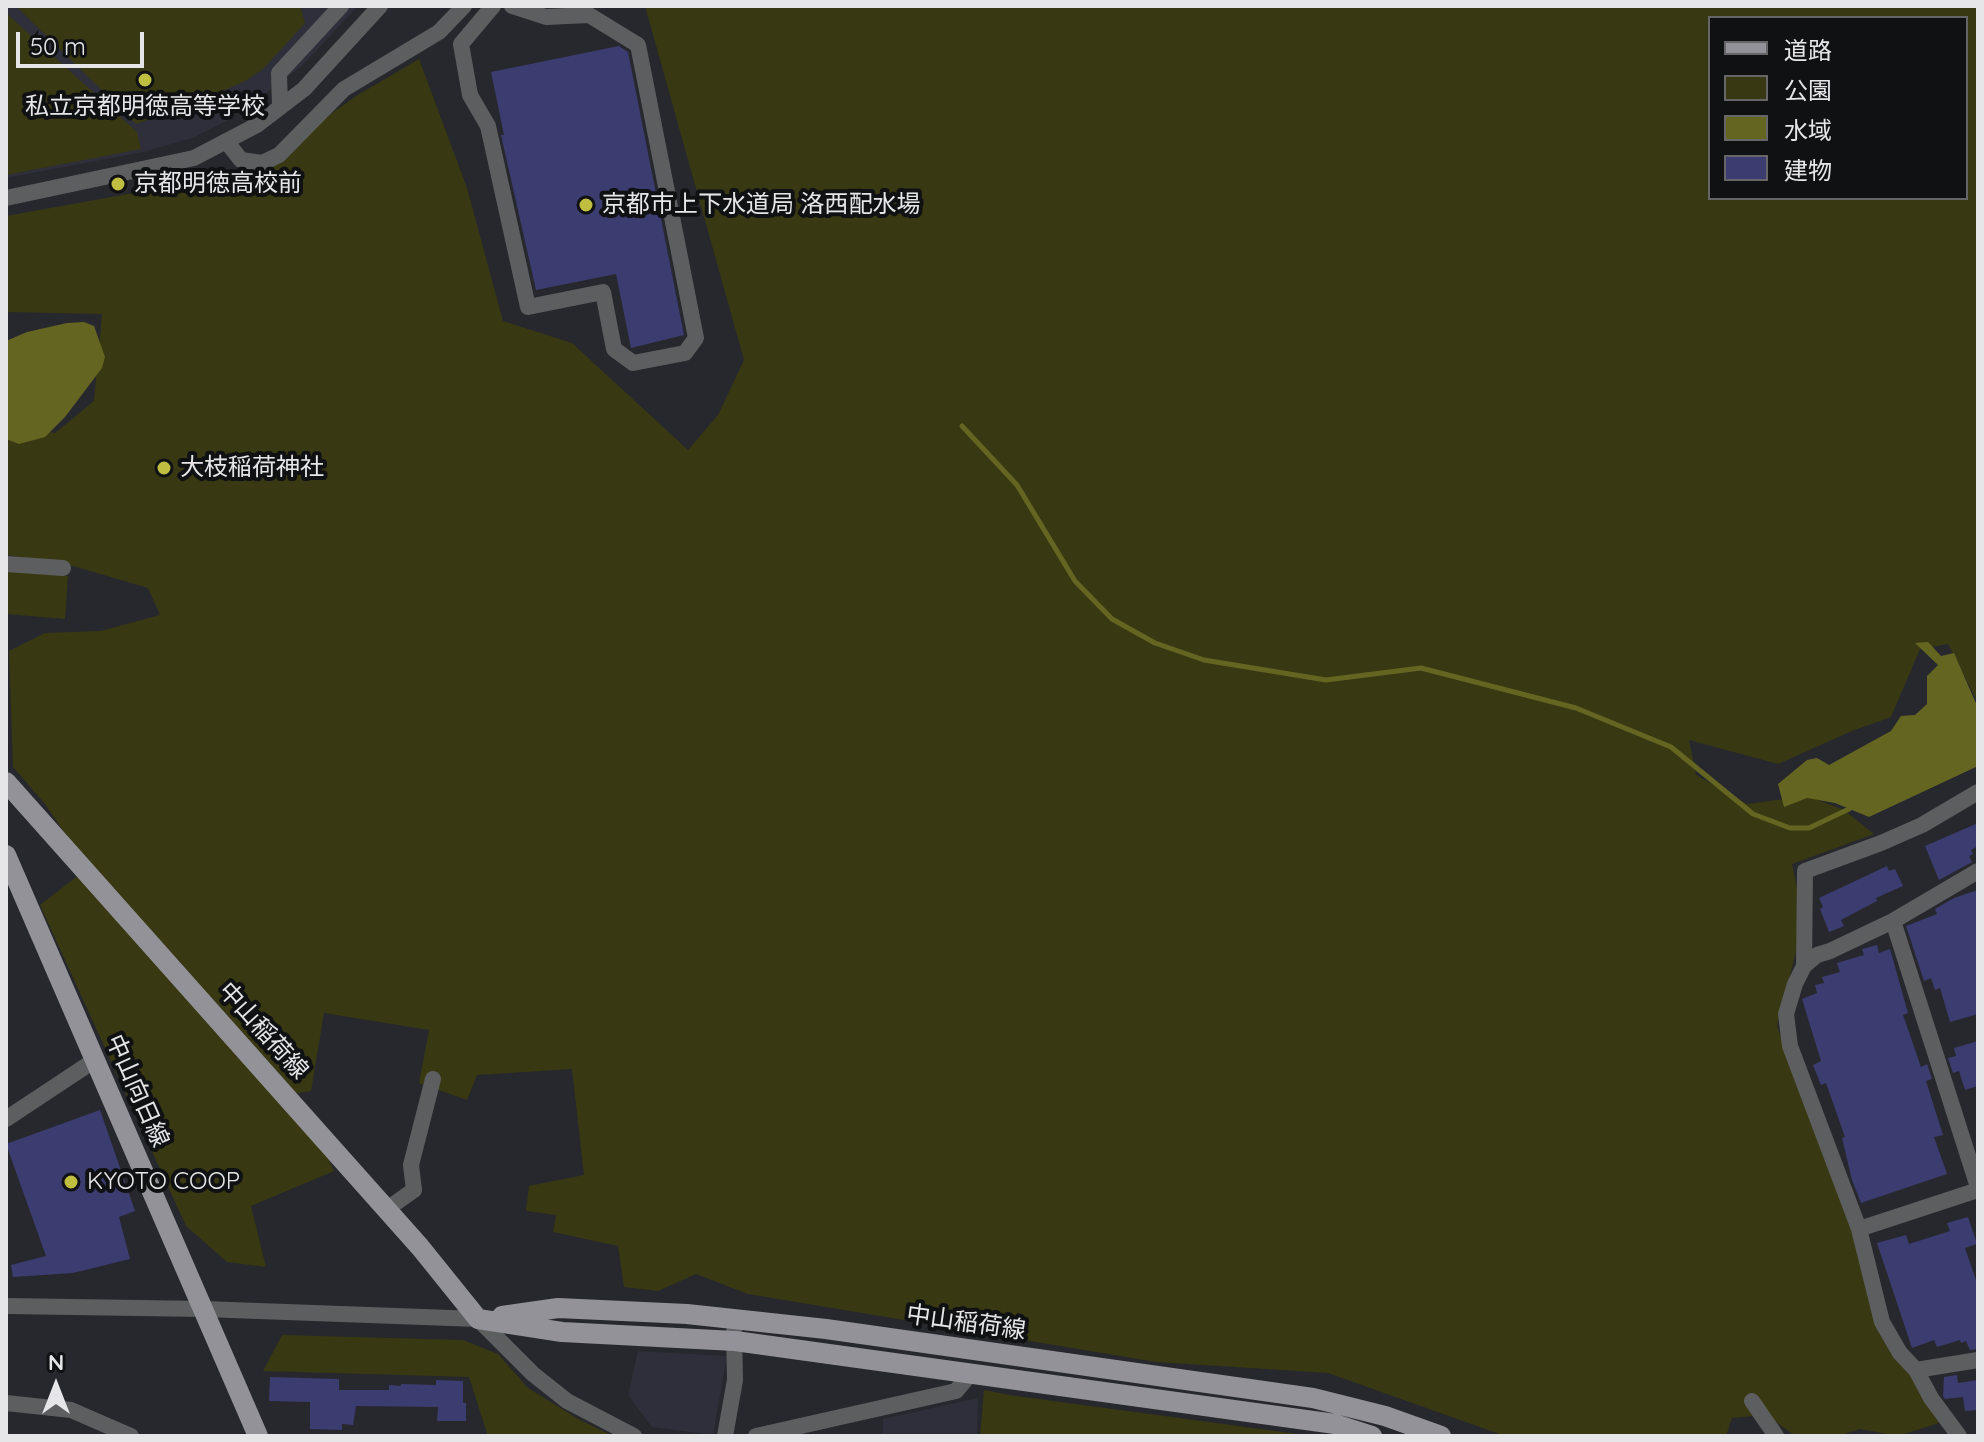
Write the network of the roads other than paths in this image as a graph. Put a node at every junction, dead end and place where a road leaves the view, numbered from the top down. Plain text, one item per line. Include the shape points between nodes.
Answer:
1 (341, 6) edge
2 (380, 6) edge
3 (464, 6) edge
4 (493, 6) edge
5 (512, 6) edge
6 (280, 107) junction
7 (226, 141) junction
8 (6, 198) edge
9 (6, 564) edge
10 (63, 568) dead end
11 (6, 782) edge
12 (1978, 792) edge
13 (6, 855) edge
14 (1978, 871) edge
15 (1893, 921) junction
16 (1804, 966) junction
17 (95, 1060) junction
18 (433, 1079) dead end
19 (6, 1119) edge
20 (1978, 1188) edge
21 (387, 1209) junction
22 (1859, 1229) junction
23 (6, 1306) edge
24 (204, 1309) junction
25 (478, 1319) junction
26 (732, 1319) junction
27 (735, 1341) junction
28 (1978, 1360) edge
29 (1916, 1370) junction
30 (972, 1372) junction
31 (1752, 1401) dead end
32 (6, 1403) edge
33 (131, 1436) edge
34 (258, 1436) edge
35 (634, 1436) edge
36 (725, 1436) edge
37 (756, 1436) edge
38 (1372, 1436) edge
39 (1441, 1436) edge
40 (1776, 1436) edge
41 (1959, 1436) edge

1 - 6 street via 279,73
2 - 6 street via 304,89
3 - 7 street via 439,32 344,89 279,155 262,163 241,160
4 - 5 street via 461,44 470,95 488,126 528,307 603,292 614,349 633,363 685,353 696,338 638,45 589,15 546,17
6 - 7 street
7 - 8 street via 194,158
9 - 10 street
11 - 21 main road, 中山稲荷線
12 - 16 street via 1908,831 1805,871
13 - 17 main road, 中山向日線
14 - 15 street
15 - 16 street
15 - 20 street
16 - 22 street via 1786,1014 1786,1029
17 - 19 street
17 - 24 main road, 中山向日線
18 - 21 street via 411,1165 414,1190
20 - 22 street
21 - 25 main road, 中山稲荷線
22 - 29 street via 1882,1322
23 - 24 street
24 - 25 street
24 - 34 main road, 中山向日線
25 - 26 main road, 中山稲荷線 via 558,1308
25 - 27 main road, 中山稲荷線 via 562,1332
25 - 35 street via 567,1401
26 - 27 street
26 - 39 main road, 中山稲荷線 via 1313,1398
27 - 30 main road, 中山稲荷線
27 - 36 street via 735,1380
28 - 29 street
29 - 41 street
30 - 37 street via 956,1391
30 - 38 main road, 中山稲荷線 via 1335,1424
31 - 40 street
32 - 33 street via 71,1410

